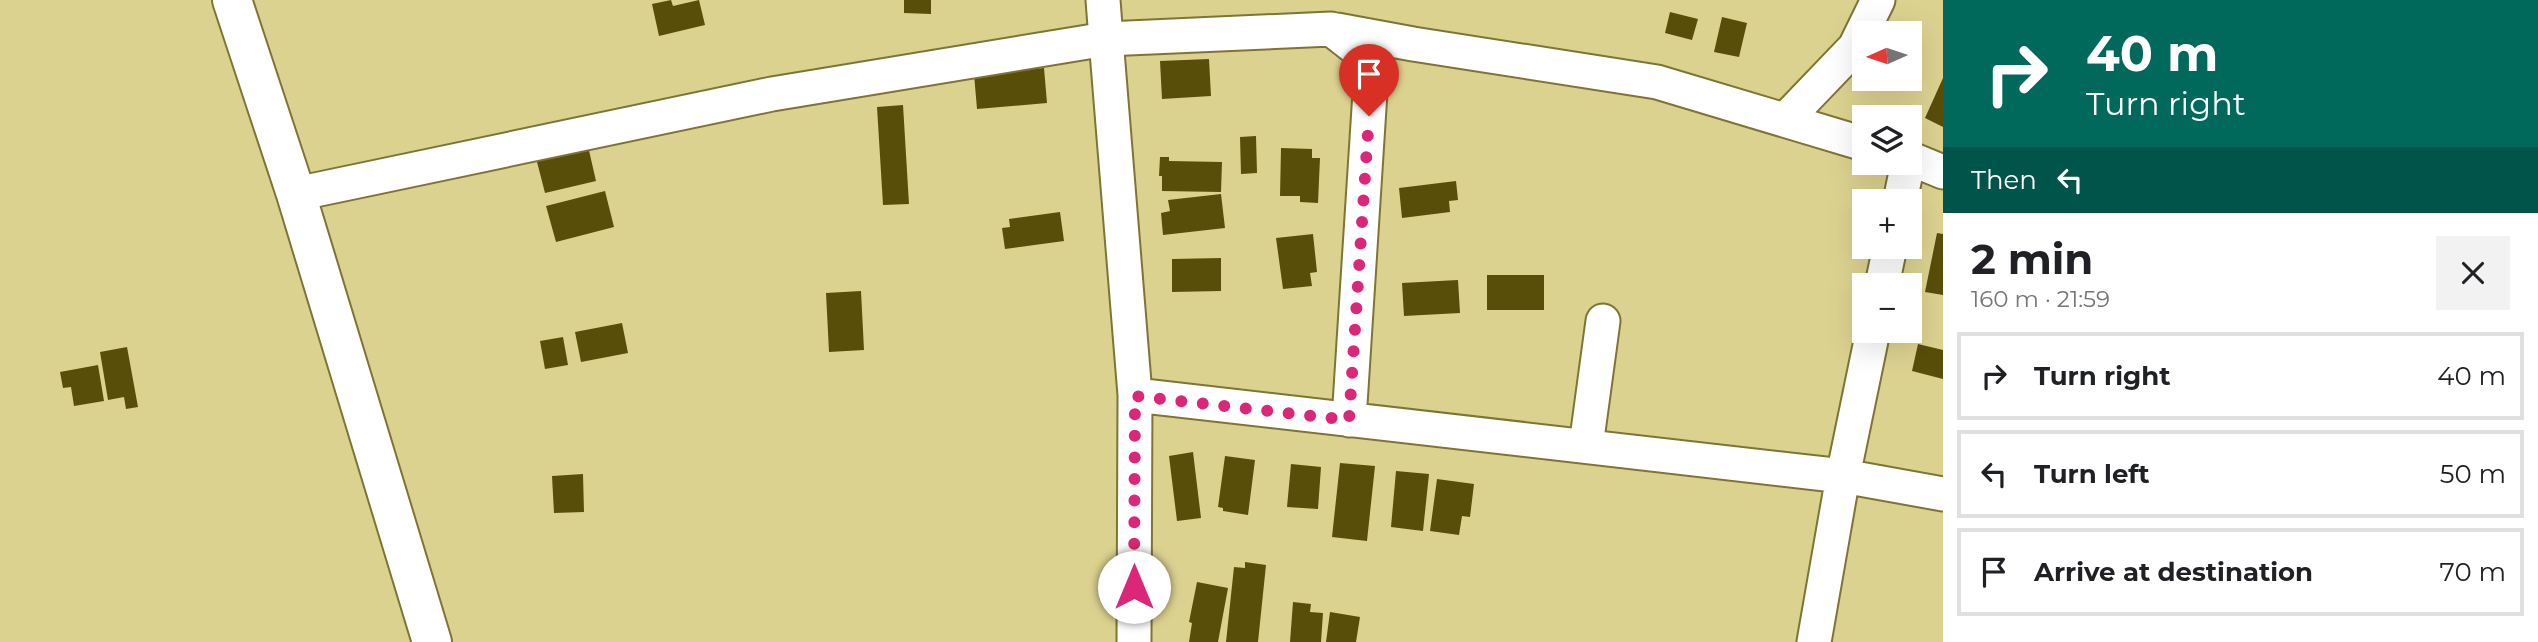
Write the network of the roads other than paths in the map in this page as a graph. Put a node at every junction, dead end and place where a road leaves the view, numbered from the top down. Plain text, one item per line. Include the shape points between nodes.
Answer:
1 (232, 0) edge
2 (1103, 0) edge
3 (1878, 0) edge
4 (1331, 29) junction
5 (1106, 38) junction
6 (1784, 120) junction
7 (1852, 140) edge
8 (1922, 165) edge
9 (1943, 172) edge
10 (296, 194) junction
11 (1603, 321) dead end
12 (1870, 343) edge
13 (1135, 396) junction
14 (1349, 420) junction
15 (1586, 446) junction
16 (1843, 475) junction
17 (1943, 494) edge
18 (432, 642) edge
19 (1134, 642) edge
20 (1814, 642) edge

1 - 10 street
2 - 5 street
3 - 6 street via 1855,47
4 - 5 street
4 - 6 street via 1657,82
4 - 14 street via 1373,61
5 - 10 street via 772,94
5 - 13 street
6 - 7 street
8 - 9 street
10 - 18 street
11 - 15 street
12 - 16 street
13 - 14 street
13 - 19 street
14 - 15 street
15 - 16 street
16 - 17 street
16 - 20 street

